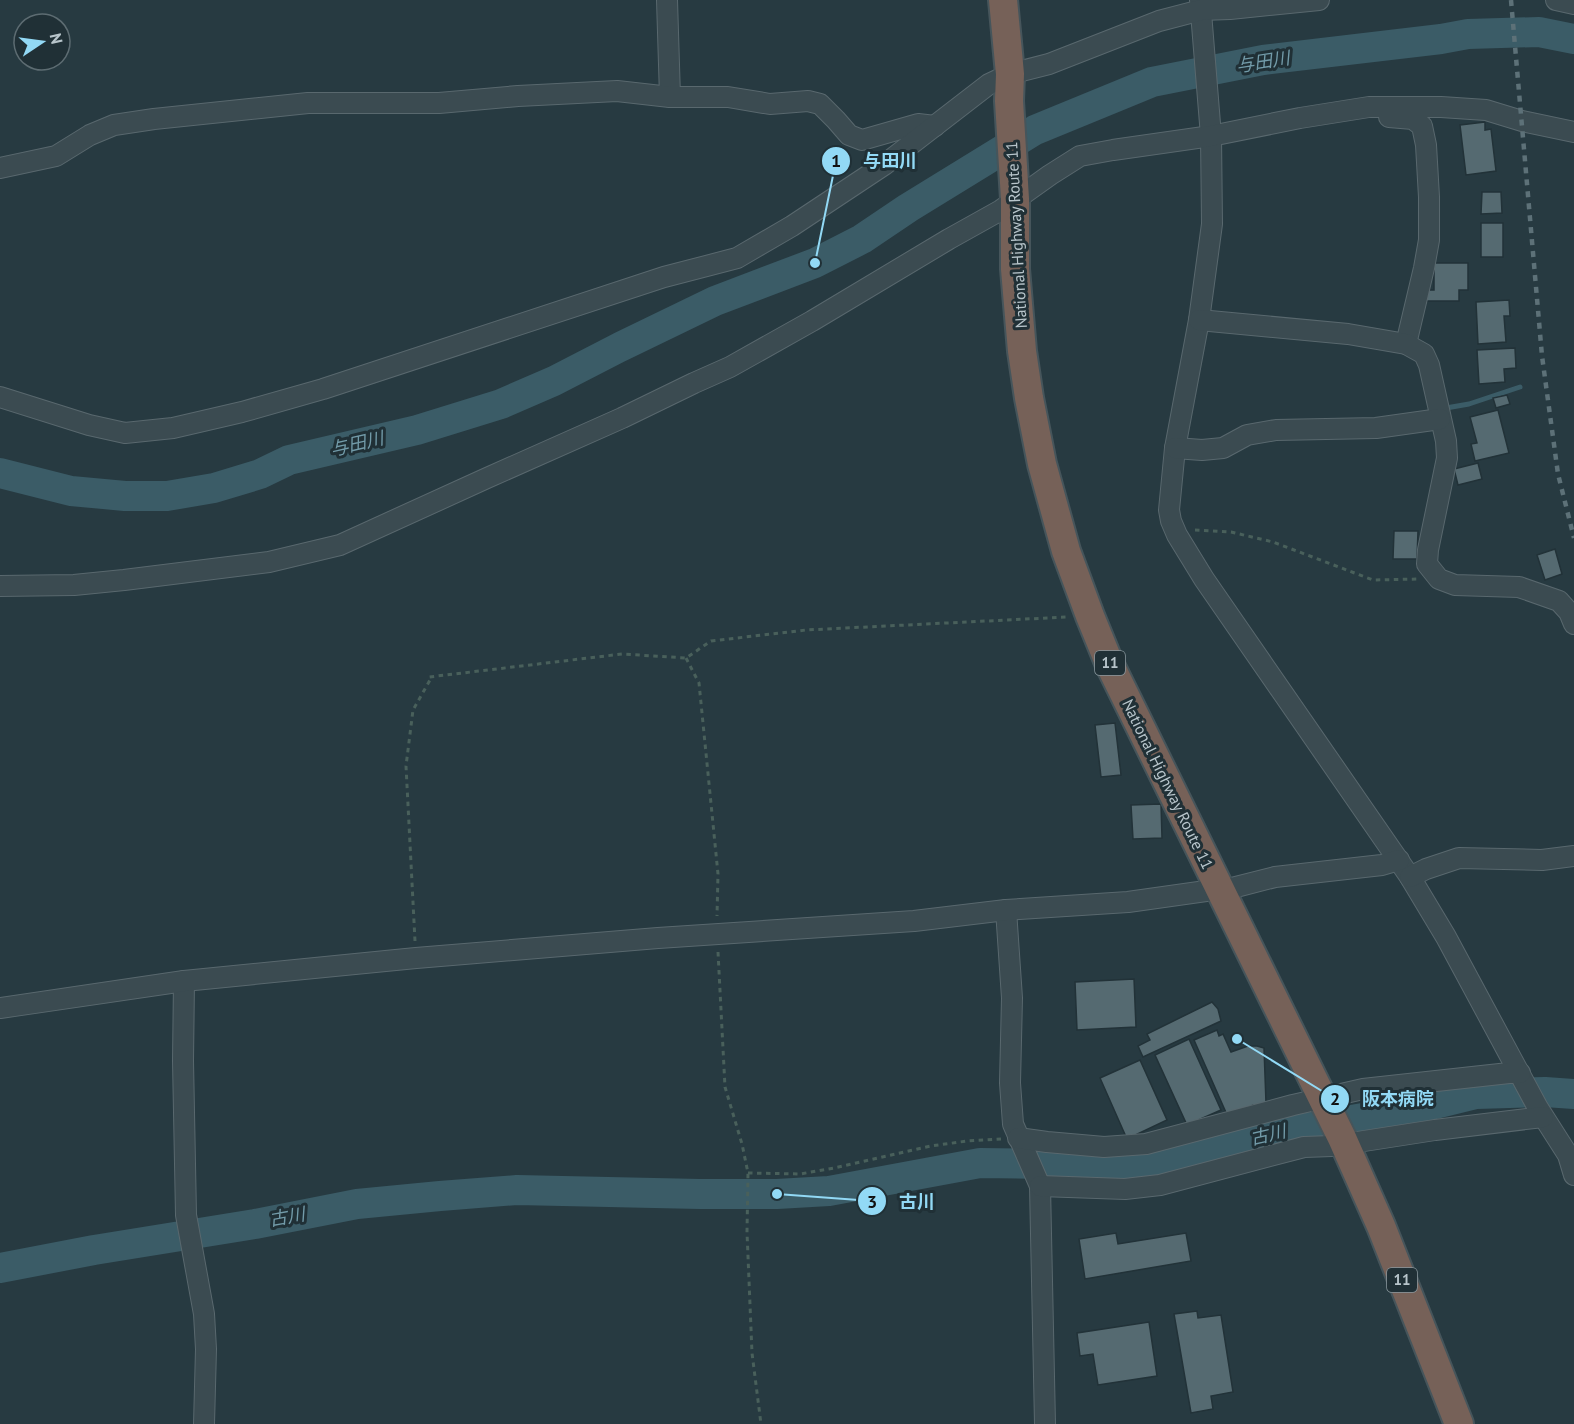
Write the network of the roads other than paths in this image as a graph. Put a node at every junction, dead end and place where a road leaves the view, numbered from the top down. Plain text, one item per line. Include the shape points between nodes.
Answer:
1 (667, 0) edge
2 (1003, 0) edge
3 (1319, 0) edge
4 (1556, 0) edge
5 (1574, 4) edge
6 (1201, 12) edge
7 (1010, 75) junction
8 (670, 97) junction
9 (1369, 107) junction
10 (935, 126) junction
11 (1211, 131) junction
12 (1574, 132) edge
13 (0, 168) edge
14 (1015, 192) junction
15 (1199, 320) junction
16 (1406, 344) junction
17 (0, 396) edge
18 (1440, 419) junction
19 (1175, 448) junction
20 (0, 586) edge
21 (1574, 624) edge
22 (1574, 856) edge
23 (1399, 860) junction
24 (1410, 877) junction
25 (1220, 890) junction
26 (1006, 910) junction
27 (184, 981) junction
28 (0, 1008) edge
29 (1521, 1076) junction
30 (1325, 1102) junction
31 (1541, 1112) junction
32 (1343, 1140) junction
33 (1020, 1143) junction
34 (1574, 1175) edge
35 (1039, 1183) junction
36 (204, 1424) edge
37 (1045, 1424) edge
38 (1459, 1424) edge

1 - 8 street
2 - 7 highway, National Highway Route 11 / 11
3 - 6 street
4 - 5 street
6 - 7 street via 1159,21
6 - 11 street
7 - 10 street via 989,84
7 - 14 highway, National Highway Route 11 / 11
8 - 10 street via 728,97 770,104 808,101 820,104 849,135 862,140 918,124
8 - 13 street via 617,91 439,103 308,103 166,118 114,125 56,156
9 - 11 street
9 - 12 street via 1486,110
9 - 16 street via 1381,116 1413,119 1422,126 1426,145 1429,240
10 - 17 street via 884,165 737,258 664,277 323,389 173,428 125,433
11 - 14 street via 1080,156
11 - 15 street via 1212,224
14 - 20 street via 1001,210 730,367 340,545 269,562 124,580
14 - 25 highway, National Highway Route 11 / 11 via 1015,269 1029,398 1066,551 1115,675
15 - 16 street via 1348,334
15 - 19 street
16 - 18 street via 1424,354 1429,365
18 - 19 street via 1376,428 1276,430 1247,435 1223,448
18 - 21 street via 1447,458 1427,564 1439,579 1455,585 1519,587 1560,601
19 - 23 street via 1170,510 1177,535
22 - 24 street via 1542,860 1459,858
23 - 24 street
23 - 25 street via 1275,877
24 - 29 street
25 - 26 street via 1128,902
25 - 30 highway, National Highway Route 11 / 11
26 - 27 street via 914,921 646,939
26 - 33 street via 1012,998 1010,1083 1013,1124
27 - 28 street
27 - 36 street via 186,1215 204,1314
29 - 30 street via 1509,1073 1363,1089
29 - 31 street
30 - 32 highway, National Highway Route 11 / 11
30 - 33 street via 1293,1105 1146,1144 1104,1147
31 - 32 street
31 - 34 street via 1568,1155
32 - 35 street via 1332,1146 1304,1147 1160,1185 1125,1189
32 - 38 highway, National Highway Route 11 / 11
33 - 35 street
35 - 37 street

